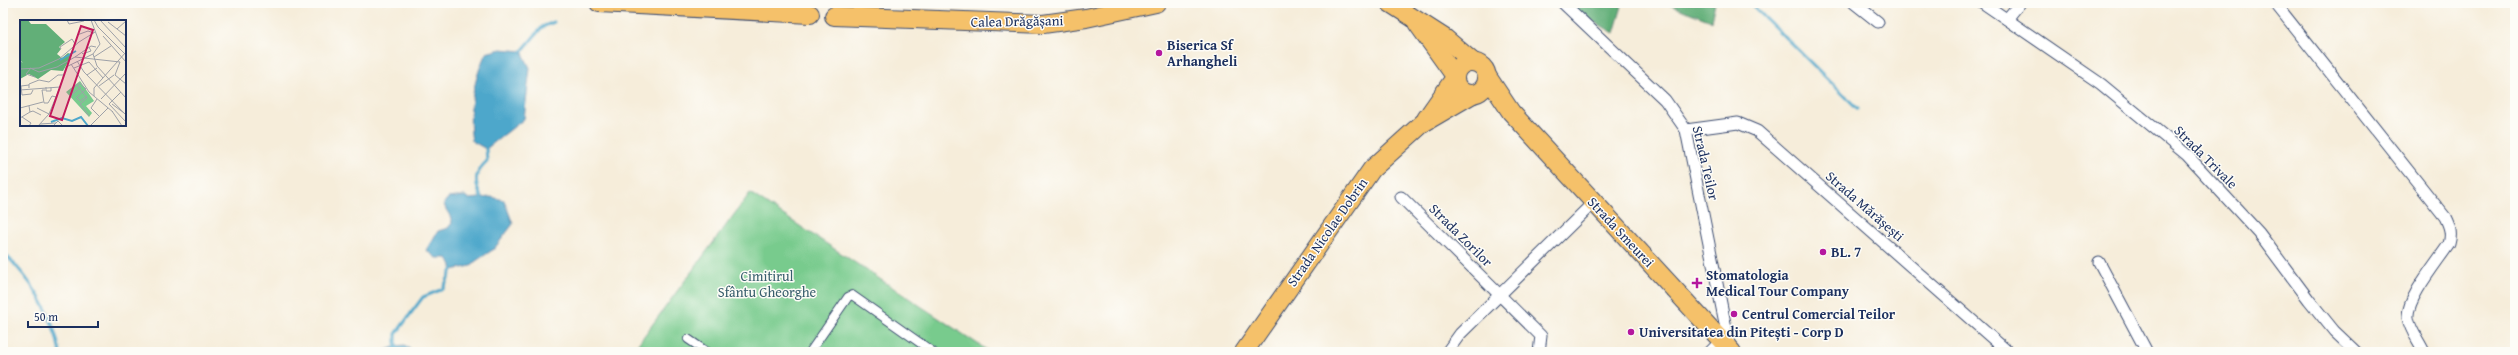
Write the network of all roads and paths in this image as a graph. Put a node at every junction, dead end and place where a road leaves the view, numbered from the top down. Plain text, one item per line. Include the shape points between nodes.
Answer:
1 (599, 3) edge
2 (1390, 3) edge
3 (1553, 3) edge
4 (1563, 3) edge
5 (1854, 3) edge
6 (1983, 3) edge
7 (2020, 3) edge
8 (2275, 3) edge
9 (1150, 4) edge
10 (806, 7) edge
11 (838, 7) edge
12 (1412, 16) junction
13 (1578, 17) junction
14 (2007, 19) junction
15 (1878, 22) dead end
16 (1473, 62) junction
17 (1487, 76) junction
18 (1455, 77) junction
19 (1472, 94) junction
20 (1511, 112) junction
21 (1423, 123) junction
22 (1686, 130) junction
23 (1401, 197) dead end
24 (1594, 202) junction
25 (2099, 262) dead end
26 (1499, 294) junction
27 (688, 339) dead end
28 (1723, 349) edge
29 (706, 352) edge
30 (810, 352) edge
31 (933, 352) edge
32 (1244, 352) edge
33 (1447, 352) edge
34 (1539, 352) edge
35 (2008, 352) edge
36 (2147, 352) edge
37 (2356, 352) edge
38 (2424, 352) edge

1 - 10 main road via 771,12
2 - 12 main road
3 - 13 street
4 - 13 street, Strada Teilor
5 - 15 street
6 - 14 street, Strada Trivale
7 - 14 street
8 - 38 street via 2445,217 2450,228 2448,244 2409,308 2411,327
9 - 11 main road, Calea Drăgășani via 1086,18 1043,24 876,18
10 - 11 main road, Calea Drăgășani via 818,20 829,19
12 - 16 main road via 1446,39
12 - 18 main road
13 - 22 street, Strada Teilor via 1665,100
14 - 37 street, Strada Trivale via 2102,84 2187,155 2259,233 2313,305
16 - 17 main road via 1482,66
16 - 18 main road via 1463,64
17 - 19 main road via 1485,86
17 - 20 main road, Strada Smeurei
18 - 19 main road via 1458,88
18 - 21 main road, Strada Nicolae Dobrin
19 - 20 main road, Strada Smeurei
19 - 21 main road, Strada Nicolae Dobrin
20 - 24 main road, Strada Smeurei
21 - 32 main road, Strada Nicolae Dobrin via 1365,178
22 - 28 street, Strada Teilor
22 - 35 street, Strada Mărășești via 1738,123 1757,131
23 - 26 street, Strada Zorilor
24 - 26 street
24 - 28 main road, Strada Smeurei
25 - 36 street
26 - 33 street via 1460,334
26 - 34 street, Strada Zorilor via 1541,336
27 - 29 street
30 - 31 street via 848,297 852,295

